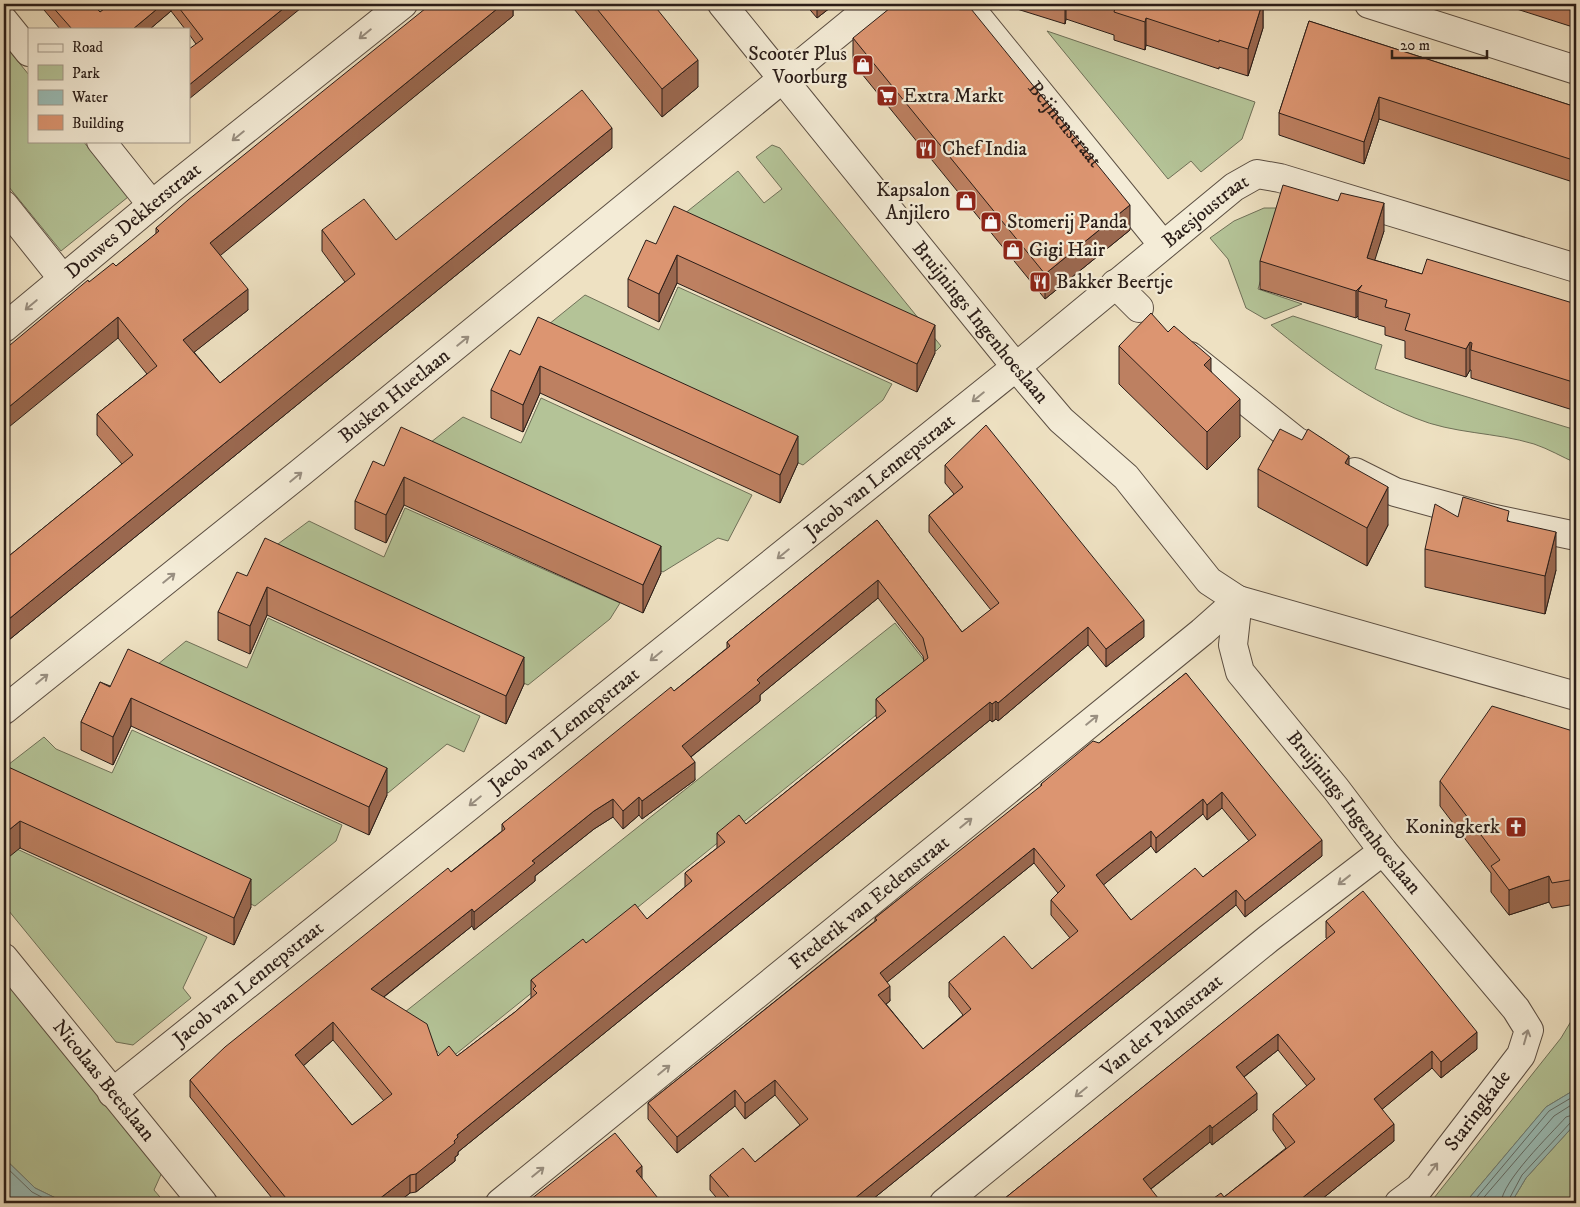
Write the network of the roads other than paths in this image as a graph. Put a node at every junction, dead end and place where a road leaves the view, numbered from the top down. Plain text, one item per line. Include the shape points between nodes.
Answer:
1 (403, 4) edge
2 (722, 4) edge
3 (874, 4) edge
4 (967, 4) edge
5 (1369, 4) edge
6 (4, 21) edge
7 (28, 51) edge
8 (1576, 70) edge
9 (782, 79) junction
10 (102, 142) edge
11 (152, 205) junction
12 (4, 206) edge
13 (1163, 245) junction
14 (1576, 268) edge
15 (63, 279) junction
16 (1115, 284) junction
17 (1139, 308) dead end
18 (4, 328) edge
19 (1171, 341) edge
20 (1016, 367) junction
21 (1576, 536) edge
22 (1238, 600) junction
23 (1576, 696) edge
24 (4, 710) edge
25 (1383, 850) junction
26 (4, 958) edge
27 (1516, 1009) joint
28 (112, 1093) junction
29 (203, 1203) edge
30 (500, 1203) edge
31 (944, 1203) edge
32 (1399, 1203) edge

1 -> 11 street, Douwes Dekkerstraat
2 - 9 street, Bruijnings Ingenhoeslaan
3 - 9 street, Busken Huetlaan
4 - 13 street, Beijnenstraat
5 - 8 street
6 - 7 street
9 - 20 street, Bruijnings Ingenhoeslaan
24 -> 9 street, Busken Huetlaan via 308,467
10 - 11 street
11 - 15 street, Douwes Dekkerstraat
12 - 15 street
13 - 14 street, Baesjoustraat via 1234,187 1257,174 1280,178
13 - 16 street, Baesjoustraat
15 -> 18 street, Douwes Dekkerstraat
16 - 17 street
16 - 20 street, Baesjoustraat
19 - 21 street via 1296,441 1395,492 1490,518
20 - 22 street, Bruijnings Ingenhoeslaan via 1061,420 1126,476 1209,581
20 -> 28 street, Jacob van Lennepstraat
22 - 23 street, Bruijnings Ingenhoeslaan
22 - 25 street, Bruijnings Ingenhoeslaan via 1233,645 1240,672
30 -> 22 street, Frederik van Eedenstraat
25 - 27 street, Bruijnings Ingenhoeslaan
25 -> 31 street, Van der Palmstraat
26 - 28 street, Nicolaas Beetslaan
32 -> 27 street, Staringkade via 1419,1188 1521,1055 1530,1030
28 - 29 street, Nicolaas Beetslaan

